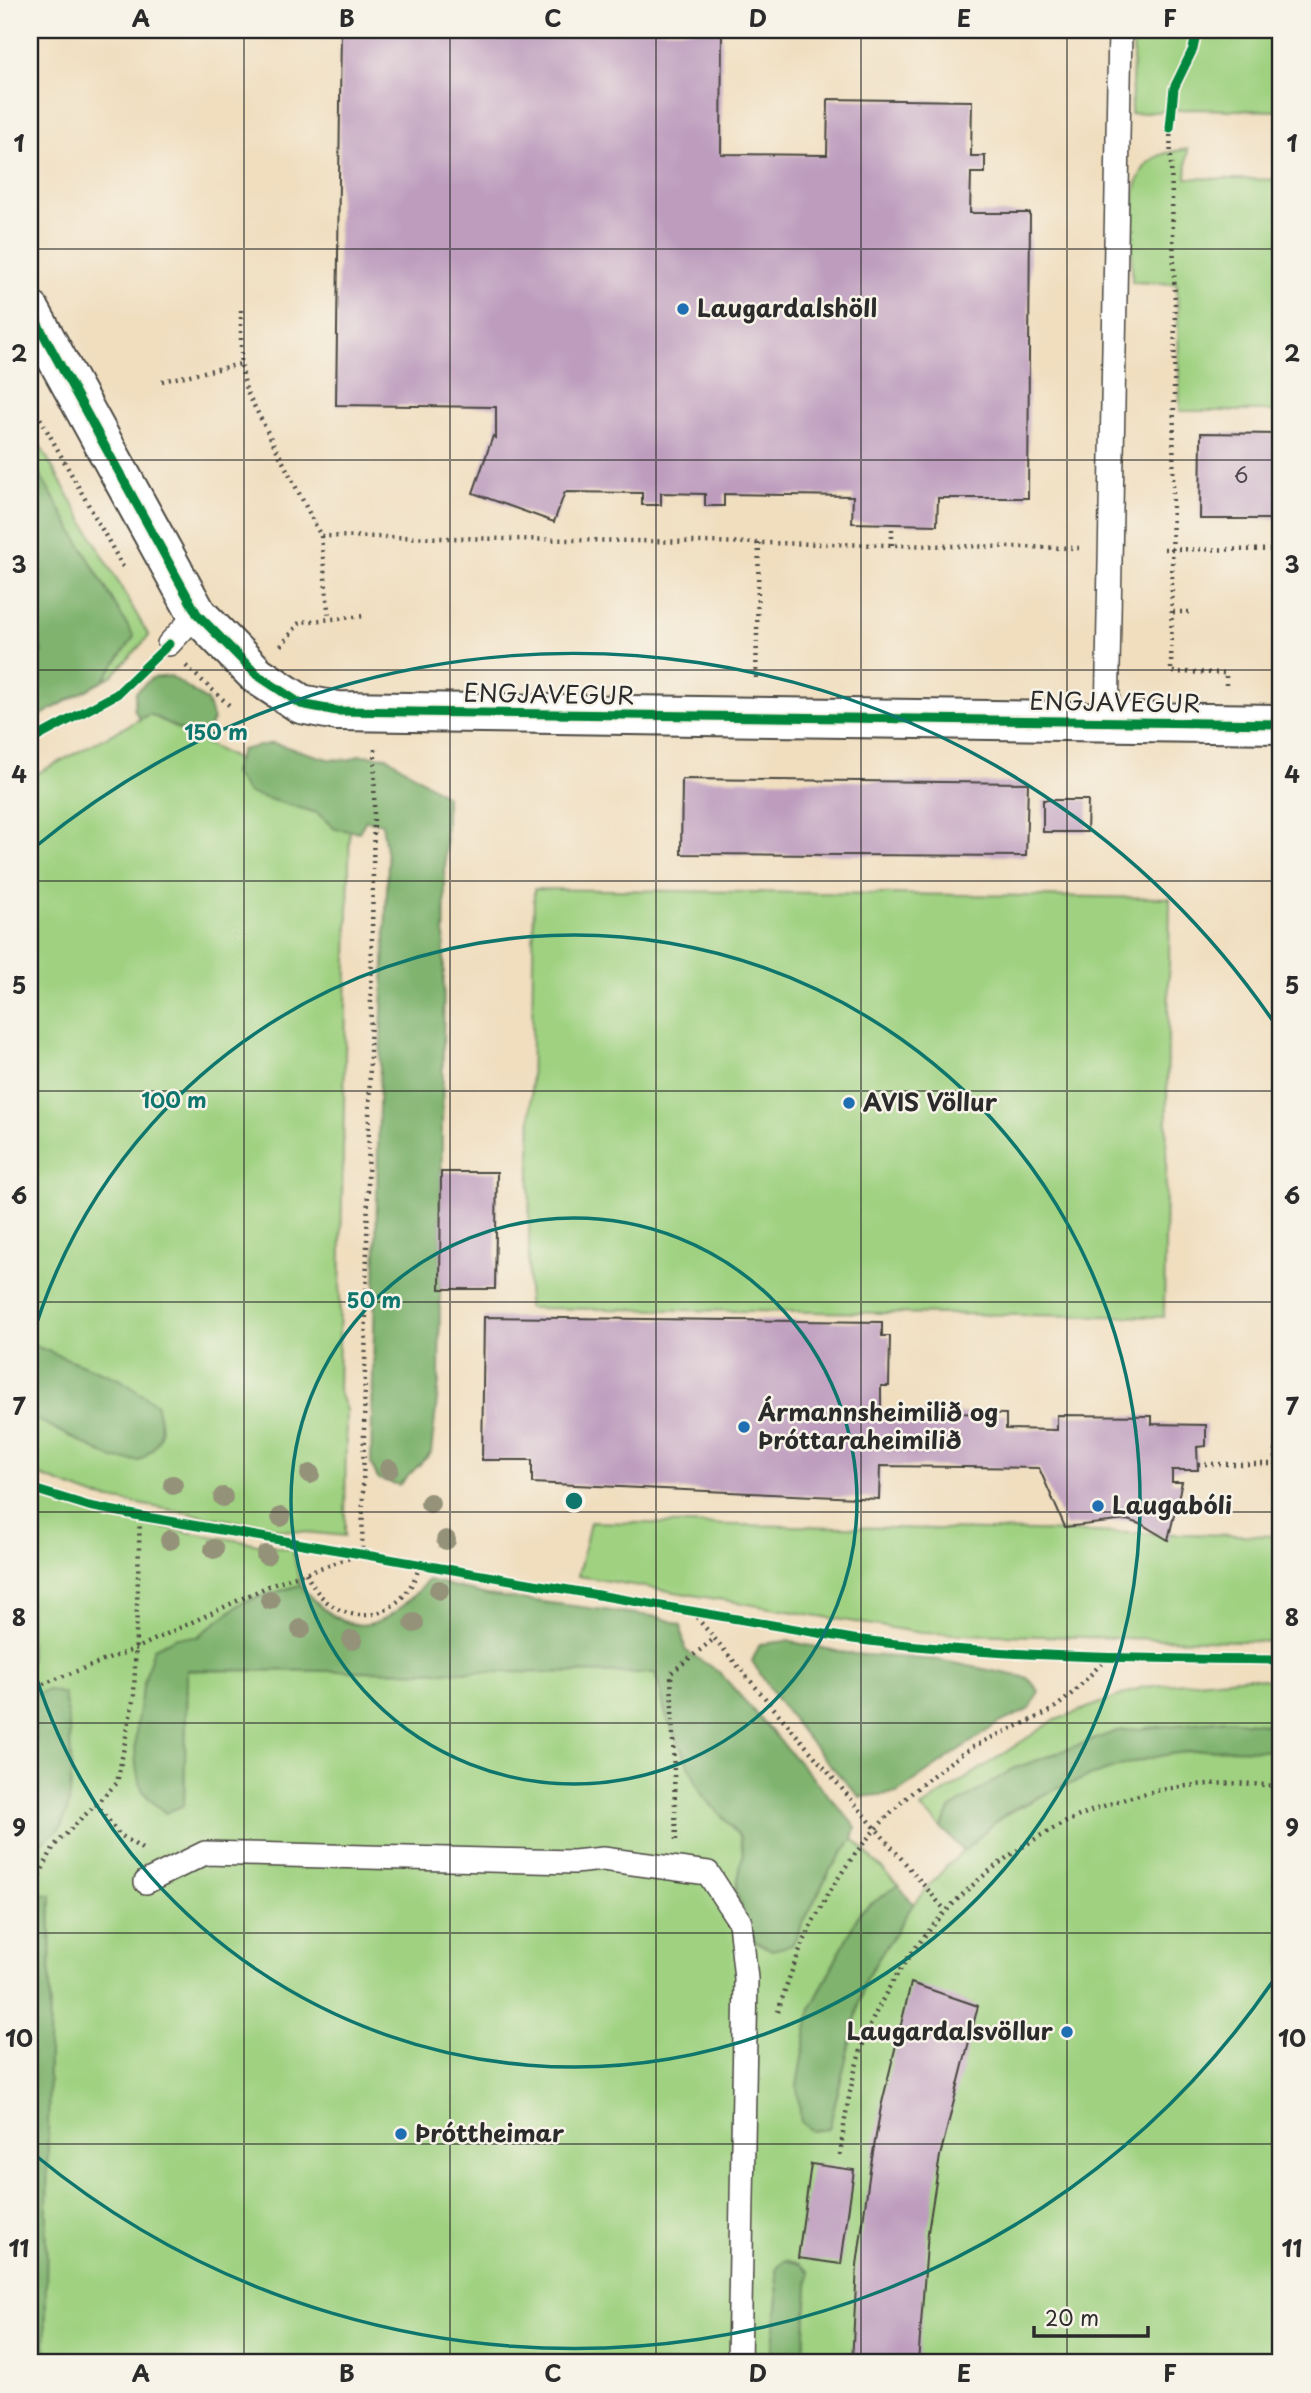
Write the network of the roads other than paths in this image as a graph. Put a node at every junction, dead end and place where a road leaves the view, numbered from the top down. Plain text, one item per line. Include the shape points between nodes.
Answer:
1 (1120, 30) edge
2 (30, 310) edge
3 (197, 614) junction
4 (169, 644) dead end
5 (1107, 722) junction
6 (1280, 742) edge
7 (146, 1882) dead end
8 (739, 2363) edge

1 - 5 lane
2 - 3 street, ENGJAVEGUR
3 - 4 lane
3 - 5 street, ENGJAVEGUR via 257,675 301,704 337,711
5 - 6 street, ENGJAVEGUR
7 - 8 lane via 205,1853 603,1859 708,1873 740,1922 747,2006

